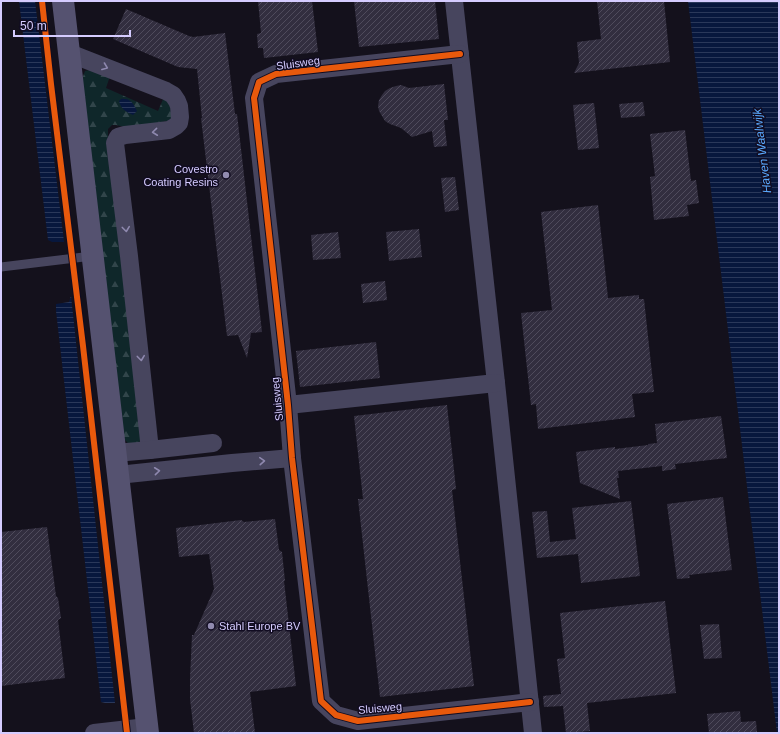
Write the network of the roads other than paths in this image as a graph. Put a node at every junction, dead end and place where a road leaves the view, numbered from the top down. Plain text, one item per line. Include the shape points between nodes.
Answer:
1 (63, 1) edge
2 (454, 1) edge
3 (69, 53) junction
4 (460, 54) junction
5 (92, 256) junction
6 (1, 267) edge
7 (496, 383) junction
8 (288, 405) junction
9 (213, 443) dead end
10 (150, 450) junction
11 (115, 453) junction
12 (292, 458) junction
13 (118, 475) junction
14 (530, 702) junction
15 (148, 730) edge
16 (94, 733) edge
17 (534, 733) edge

1 - 3 street
2 - 4 street
3 - 5 street
3 -> 10 street via 166,91 173,95 179,106 180,117 176,126 169,130 125,135 118,137 115,143
4 - 7 street
4 - 8 street, Sluisweg via 276,74 259,82 254,98
5 - 6 lane
5 - 11 street
7 - 8 street, Sluisweg
7 - 14 street
8 - 12 street, Sluisweg
9 - 10 street
10 - 11 street
11 - 13 street
13 -> 12 street
12 - 14 street, Sluisweg via 321,701 336,715 358,721
13 - 15 street
14 - 17 street
15 - 16 street

